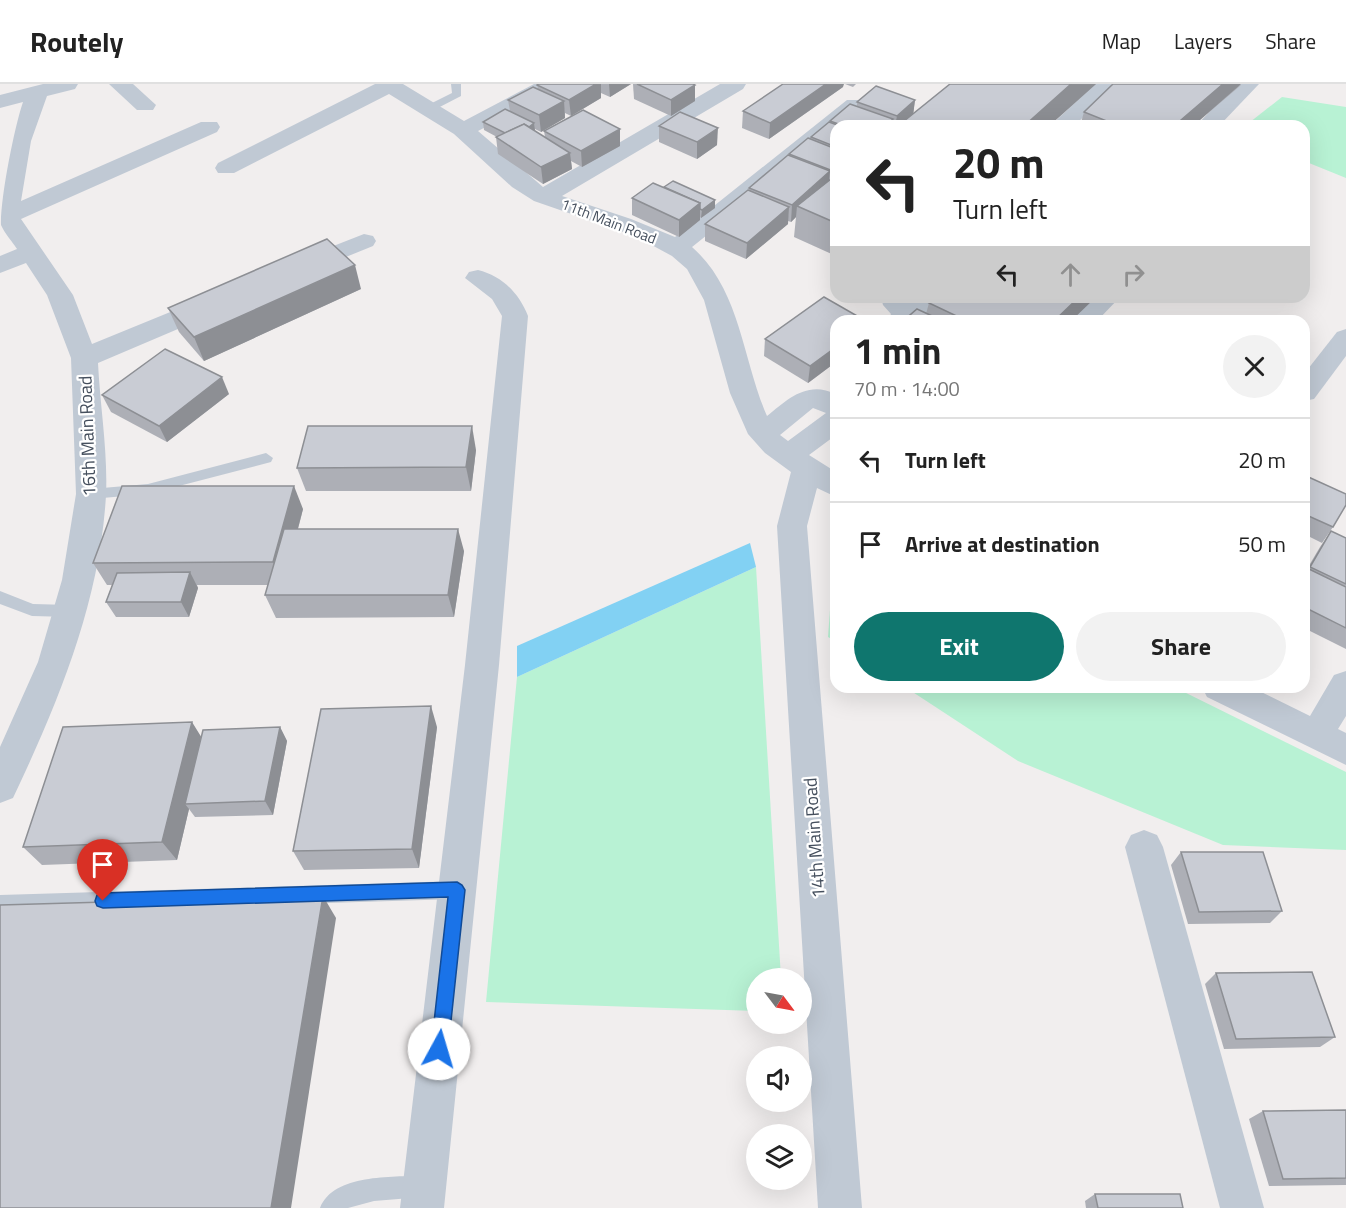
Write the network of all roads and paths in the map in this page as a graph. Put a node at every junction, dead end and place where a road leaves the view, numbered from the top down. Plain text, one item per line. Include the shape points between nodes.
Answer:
1 (67, 84) edge
2 (120, 84) edge
3 (388, 84) edge
4 (456, 84) edge
5 (550, 84) edge
6 (735, 84) edge
7 (1107, 84) edge
8 (1248, 84) edge
9 (35, 89) edge
10 (0, 102) edge
11 (145, 105) dead end
12 (855, 105) edge
13 (428, 109) junction
14 (836, 120) edge
15 (1067, 120) edge
16 (1214, 120) edge
17 (830, 125) edge
18 (209, 127) dead end
19 (463, 130) junction
20 (10, 146) edge
21 (226, 168) dead end
22 (544, 196) junction
23 (7, 216) junction
24 (364, 241) dead end
25 (676, 248) junction
26 (31, 252) junction
27 (0, 266) edge
28 (278, 277) edge
29 (478, 278) dead end
30 (235, 295) edge
31 (1101, 303) edge
32 (1088, 315) edge
33 (1346, 338) edge
34 (84, 358) junction
35 (1310, 384) edge
36 (824, 402) edge
37 (830, 427) edge
38 (762, 434) junction
39 (266, 458) dead end
40 (798, 462) junction
41 (830, 482) edge
42 (91, 494) junction
43 (0, 597) edge
44 (70, 611) junction
45 (1346, 685) edge
46 (1231, 693) edge
47 (1332, 742) edge
48 (0, 787) edge
49 (1144, 847) dead end
50 (457, 890) junction
51 (0, 904) edge
52 (423, 1197) edge
53 (331, 1208) edge
54 (840, 1208) edge
55 (1242, 1208) edge

1 - 9 street
2 - 11 street
3 - 13 street, 11th Main Road
3 - 21 street
4 - 13 lane via 457,94
5 - 19 street
6 - 22 street
7 - 15 street
8 - 16 street
9 - 10 street
9 - 20 street
12 - 14 street
13 - 19 street, 11th Main Road
17 - 25 street
18 - 23 street
19 - 22 street, 11th Main Road via 530,189
20 - 23 street
22 - 25 street, 11th Main Road via 624,224
23 - 26 street, 16th Main Road
24 - 28 street
25 - 38 street, 11th Main Road via 707,279
26 - 27 street
26 - 34 street, 16th Main Road via 60,295
29 - 50 street via 509,300 514,316
30 - 34 street
31 - 32 street
33 - 35 street
34 - 42 street, 16th Main Road
36 - 38 street via 807,399
37 - 40 street
38 - 40 street, 11th Main Road
39 - 42 lane via 148,489
40 - 41 street, 11th Main Road
40 - 54 street, 14th Main Road via 794,543
42 - 44 street, 16th Main Road
43 - 44 lane via 32,610
44 - 48 street, 16th Main Road via 56,662
45 - 47 street
46 - 47 street
49 - 55 street
50 - 51 lane
50 - 52 street
52 - 53 lane via 353,1193 339,1198

